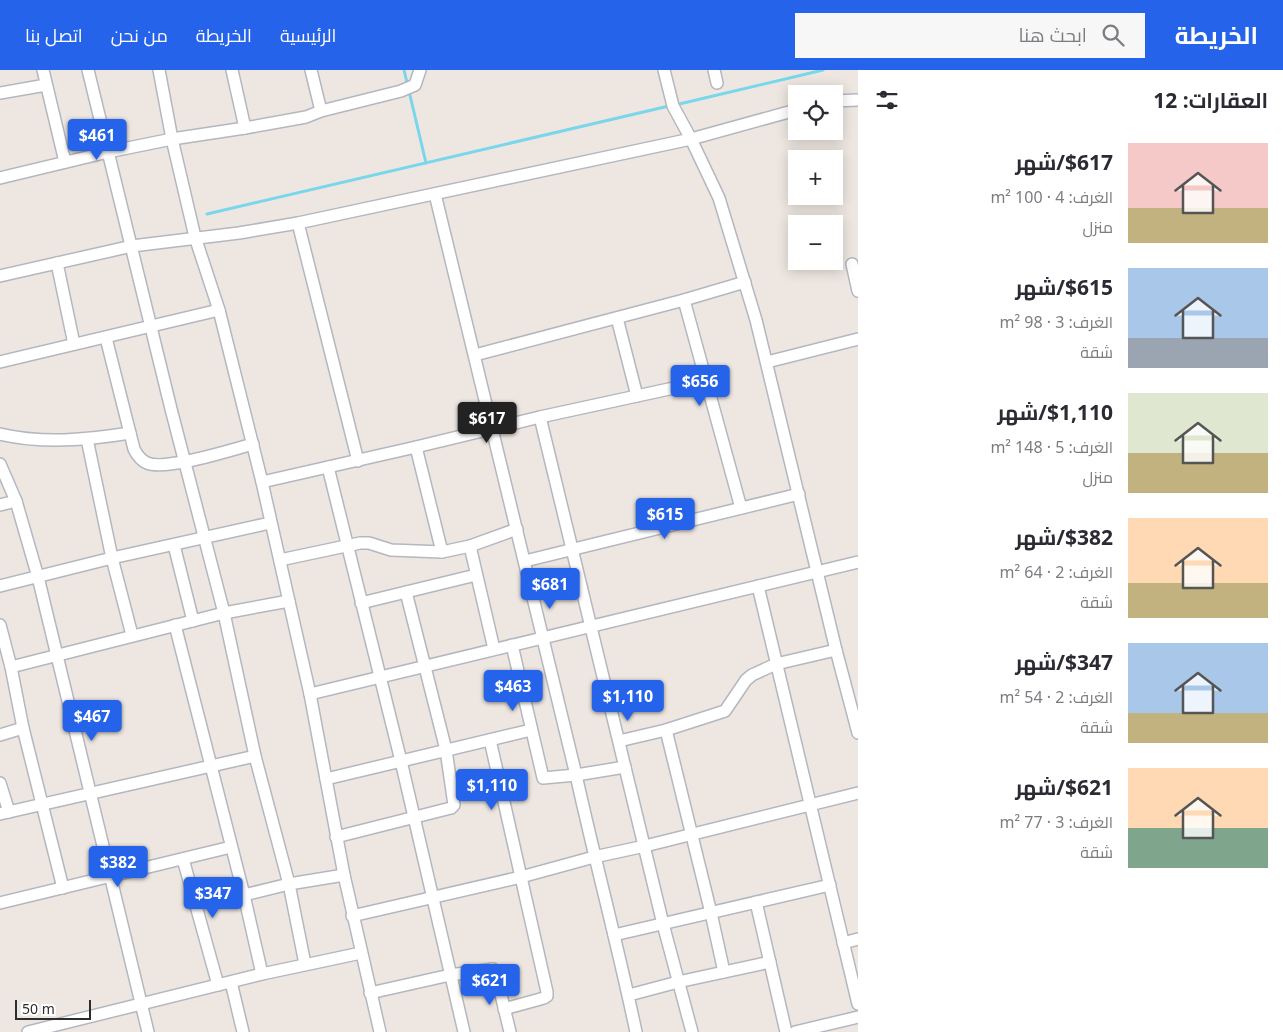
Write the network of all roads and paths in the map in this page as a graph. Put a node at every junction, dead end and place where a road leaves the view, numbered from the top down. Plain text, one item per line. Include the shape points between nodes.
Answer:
1 (43, 70) edge
2 (88, 70) edge
3 (159, 70) edge
4 (232, 70) edge
5 (311, 70) edge
6 (420, 70) edge
7 (653, 70) edge
8 (714, 70) edge
9 (665, 75) edge
10 (717, 83) dead end
11 (46, 85) junction
12 (0, 93) edge
13 (858, 100) edge
14 (843, 101) edge
15 (321, 111) junction
16 (788, 112) edge
17 (245, 128) junction
18 (172, 139) junction
19 (691, 140) junction
20 (108, 152) junction
21 (65, 162) junction
22 (0, 178) edge
23 (435, 194) junction
24 (298, 223) junction
25 (195, 237) junction
26 (132, 246) junction
27 (57, 263) junction
28 (852, 264) dead end
29 (0, 276) edge
30 (745, 282) junction
31 (858, 291) edge
32 (684, 300) junction
33 (219, 310) junction
34 (617, 318) junction
35 (150, 327) junction
36 (106, 338) junction
37 (858, 339) edge
38 (74, 344) junction
39 (475, 355) junction
40 (0, 362) edge
41 (767, 362) junction
42 (706, 381) junction
43 (637, 396) junction
44 (540, 417) junction
45 (493, 429) junction
46 (130, 433) junction
47 (0, 434) edge
48 (88, 439) junction
49 (253, 444) junction
50 (416, 448) junction
51 (184, 461) junction
52 (358, 461) junction
53 (0, 464) edge
54 (328, 467) junction
55 (262, 482) junction
56 (799, 494) junction
57 (16, 501) junction
58 (0, 505) edge
59 (741, 508) junction
60 (270, 523) junction
61 (517, 529) junction
62 (205, 538) junction
63 (174, 545) junction
64 (347, 546) junction
65 (470, 546) junction
66 (573, 549) junction
67 (442, 552) junction
68 (112, 558) junction
69 (280, 560) junction
70 (524, 561) junction
71 (858, 562) edge
72 (818, 572) junction
73 (476, 575) junction
74 (38, 577) junction
75 (0, 586) edge
76 (758, 586) junction
77 (406, 592) junction
78 (289, 601) junction
79 (361, 603) junction
80 (224, 613) junction
81 (193, 621) junction
82 (0, 625) edge
83 (175, 625) junction
84 (591, 626) junction
85 (132, 635) junction
86 (543, 638) junction
87 (512, 645) junction
88 (494, 649) junction
89 (836, 650) junction
90 (58, 655) junction
91 (776, 664) junction
92 (424, 666) junction
93 (11, 667) junction
94 (380, 677) junction
95 (310, 694) junction
96 (855, 710) edge
97 (23, 728) junction
98 (531, 730) junction
99 (666, 730) junction
100 (858, 733) edge
101 (0, 735) edge
102 (490, 740) junction
103 (619, 741) junction
104 (446, 750) junction
105 (255, 756) junction
106 (401, 761) junction
107 (211, 766) junction
108 (624, 767) junction
109 (576, 775) junction
110 (326, 779) junction
111 (0, 783) edge
112 (91, 792) junction
113 (858, 793) edge
114 (42, 805) junction
115 (810, 806) junction
116 (4, 813) edge
117 (414, 818) junction
118 (692, 835) junction
119 (336, 837) junction
120 (645, 846) junction
121 (231, 847) junction
122 (594, 857) junction
123 (183, 859) junction
124 (344, 875) junction
125 (110, 876) junction
126 (521, 877) junction
127 (289, 884) junction
128 (830, 886) junction
129 (63, 888) junction
130 (244, 895) junction
131 (432, 898) junction
132 (756, 902) junction
133 (0, 903) edge
134 (711, 913) junction
135 (352, 916) junction
136 (663, 924) junction
137 (614, 935) junction
138 (858, 940) edge
139 (843, 943) junction
140 (361, 953) junction
141 (770, 962) junction
142 (306, 964) junction
143 (724, 972) junction
144 (262, 974) junction
145 (450, 975) junction
146 (231, 982) junction
147 (678, 982) junction
148 (218, 985) junction
149 (370, 994) junction
150 (628, 995) junction
151 (858, 1004) edge
152 (140, 1005) junction
153 (504, 1009) junction
154 (858, 1017) edge
155 (28, 1032) edge
156 (148, 1032) edge
157 (243, 1032) edge
158 (380, 1032) edge
159 (464, 1032) edge
160 (510, 1032) edge
161 (636, 1032) edge
162 (692, 1032) edge
163 (786, 1032) edge
164 (795, 1032) edge

1 - 11 street
2 - 20 street
3 - 18 street
4 - 17 street
5 - 15 street
6 - 15 street via 415,85 401,91
7 - 9 street
8 - 10 street
9 - 19 street via 672,103
11 - 12 street
11 - 21 street
13 - 14 street
15 - 17 street
16 - 19 street
17 - 18 street
18 - 20 street
18 - 25 street
19 - 23 street
19 - 30 street via 719,198
20 - 21 street
20 - 26 street
21 - 22 street
23 - 24 street
23 - 39 street
24 - 25 street
24 - 52 street
25 - 26 street
25 - 33 street
26 - 27 street
26 - 35 street
27 - 29 street
27 - 38 street
28 - 31 street
30 - 32 street
30 - 41 street
32 - 34 street
32 - 42 street
33 - 35 street
33 - 49 street
34 - 39 street
34 - 43 street
35 - 36 street
35 - 51 street
36 - 38 street
36 - 46 street
37 - 41 street
38 - 40 street
39 - 45 street
41 - 56 street
42 - 43 street
42 - 59 street
43 - 44 street
44 - 45 street
44 - 66 street
45 - 50 street
45 - 61 street
46 - 48 street
46 - 51 street via 134,449 146,463
47 - 48 street via 40,441
48 - 68 street
49 - 51 street
49 - 55 street
50 - 52 street
50 - 67 street
51 - 62 street
52 - 54 street
53 - 57 street
54 - 55 street
54 - 64 street
55 - 60 street
56 - 59 street
56 - 72 street
57 - 58 street
57 - 74 street
59 - 66 street
60 - 62 street
60 - 69 street
61 - 65 street
61 - 70 street
62 - 63 street
62 - 80 street
63 - 68 street
63 - 81 street
64 - 67 street via 370,543 391,550
64 - 69 street
64 - 79 street
65 - 67 street
65 - 73 street
66 - 70 street
66 - 84 street
68 - 74 street
68 - 85 street
69 - 78 street
70 - 86 street
71 - 72 street
72 - 76 street
72 - 89 street
73 - 77 street
73 - 88 street
74 - 75 street
74 - 90 street
76 - 84 street
76 - 91 street
77 - 79 street
77 - 92 street
78 - 80 street
78 - 95 street
79 - 94 street
80 - 81 street
80 - 105 street
81 - 83 street
82 - 93 street
83 - 85 street
83 - 107 street
84 - 86 street
84 - 103 street
85 - 90 street
86 - 87 street
86 - 109 street
87 - 88 street
87 - 98 street
88 - 92 street
89 - 91 street
89 - 96 street
90 - 93 street
90 - 112 street
91 - 99 street via 746,680 725,711
91 - 115 street
92 - 94 street
92 - 104 street
93 - 97 street
94 - 95 street
94 - 106 street
95 - 110 street
96 - 100 street
97 - 101 street
97 - 114 street
98 - 102 street
98 - 109 street via 543,778
99 - 103 street
99 - 118 street
102 - 104 street
102 - 126 street
103 - 108 street
104 - 106 street
104 - 117 street via 454,805
105 - 107 street
105 - 127 street
106 - 110 street
106 - 117 street
107 - 112 street
107 - 121 street
108 - 109 street
108 - 120 street
109 - 122 street
110 - 119 street
111 - 116 street
112 - 114 street
112 - 125 street
113 - 115 street
114 - 116 street
114 - 129 street
115 - 118 street
115 - 128 street
117 - 119 street
117 - 131 street
118 - 120 street
118 - 134 street
119 - 124 street
120 - 122 street
120 - 136 street
121 - 123 street
121 - 130 street
122 - 126 street
122 - 137 street
123 - 125 street
123 - 148 street
124 - 127 street
124 - 135 street
125 - 129 street
125 - 152 street
126 - 131 street
126 - 153 street via 547,996
127 - 130 street
127 - 142 street
128 - 132 street
128 - 139 street
129 - 133 street
130 - 144 street
131 - 135 street
131 - 145 street
132 - 134 street
132 - 141 street
134 - 136 street
134 - 143 street
135 - 140 street
136 - 137 street
136 - 147 street
137 - 150 street
138 - 139 street
139 - 151 street
140 - 142 street
140 - 149 street
141 - 143 street
141 - 163 street
142 - 144 street
143 - 147 street
144 - 146 street
145 - 149 street
145 - 153 street via 493,969
145 - 159 street
146 - 148 street
146 - 157 street
147 - 150 street
147 - 162 street
148 - 152 street
149 - 158 street
150 - 161 street
152 - 155 street
152 - 156 street
153 - 160 street
154 - 164 street

